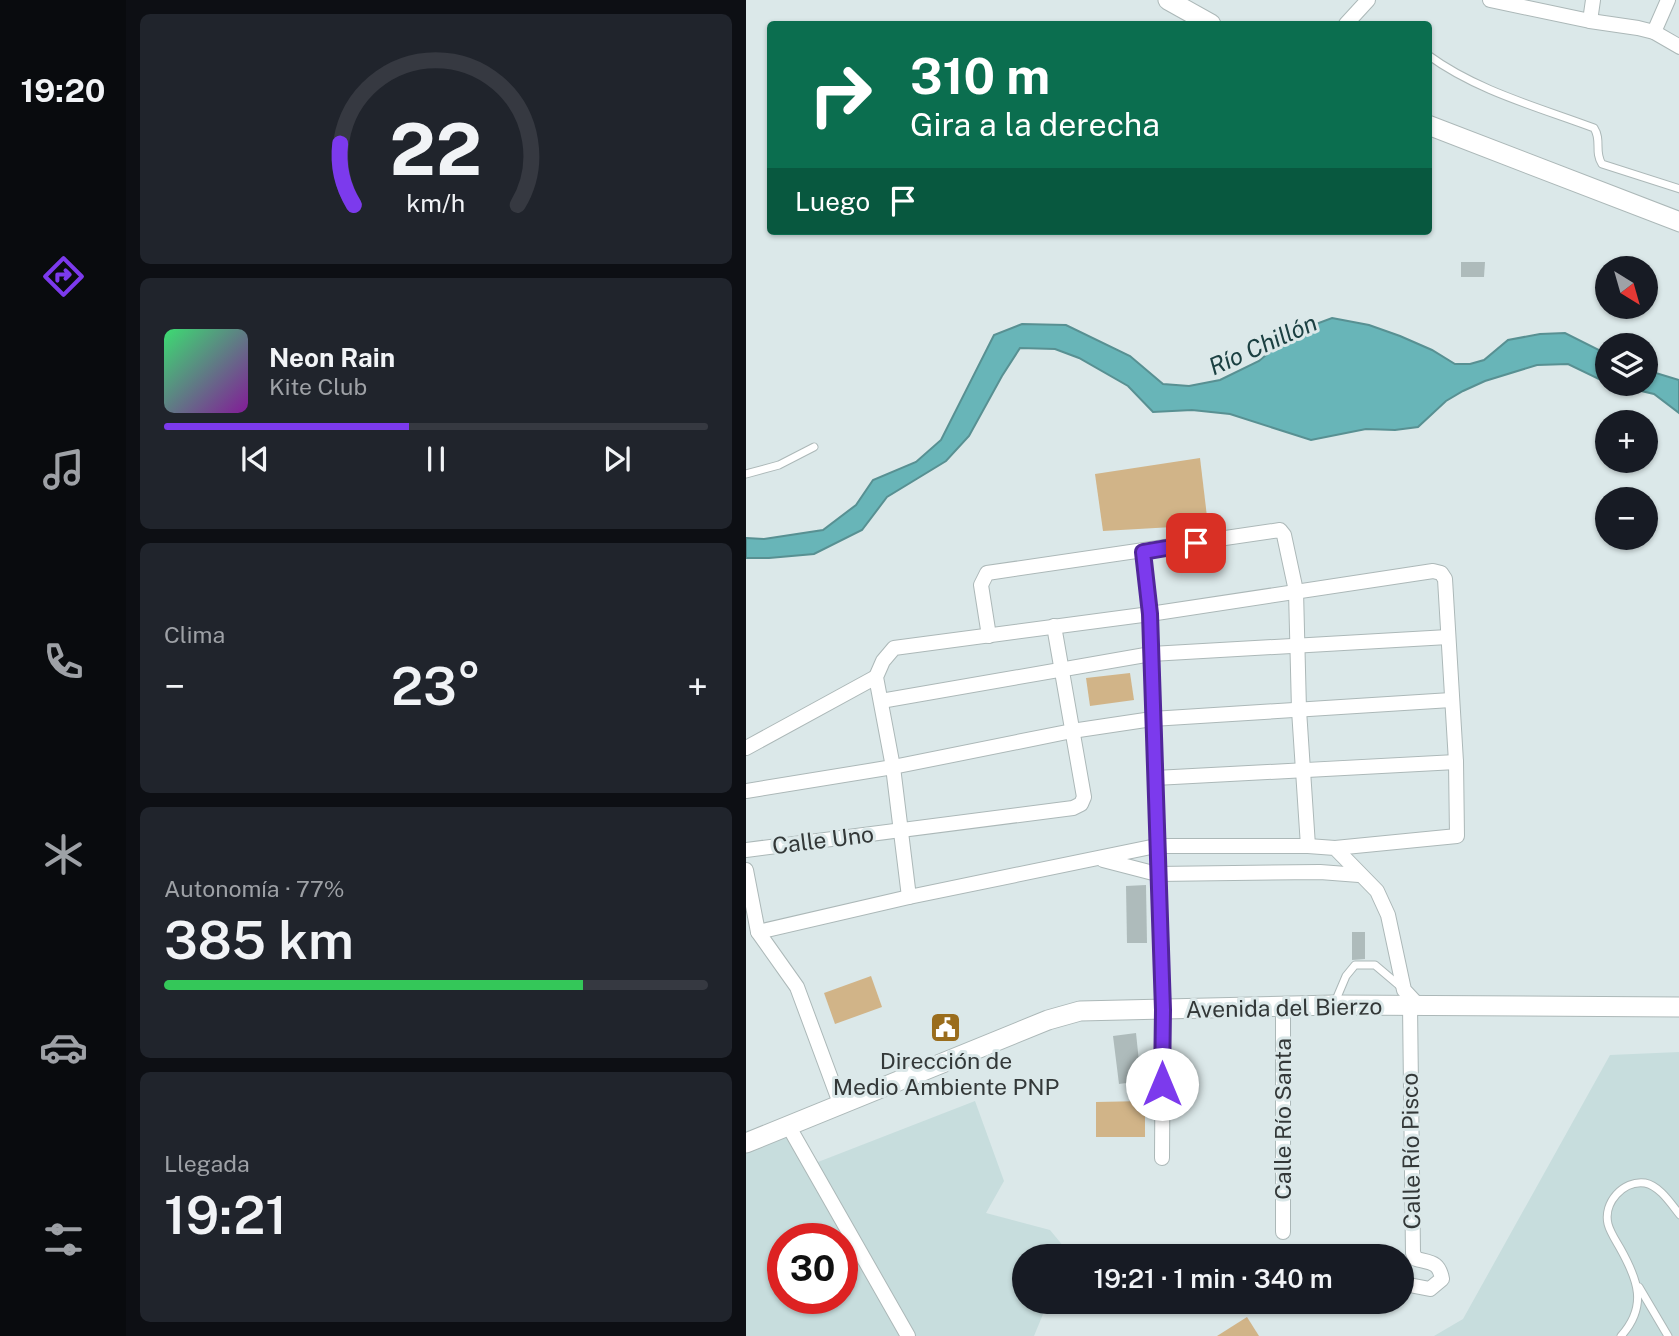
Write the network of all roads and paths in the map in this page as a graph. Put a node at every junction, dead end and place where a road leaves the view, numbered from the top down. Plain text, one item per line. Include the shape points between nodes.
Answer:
1 (1168, 0) edge
2 (1368, 0) edge
3 (1490, 0) edge
4 (1593, 0) edge
5 (1668, 0) edge
6 (1523, 3) edge
7 (1206, 21) edge
8 (1349, 21) edge
9 (1590, 21) junction
10 (1654, 32) junction
11 (1679, 47) edge
12 (1432, 57) edge
13 (1432, 127) edge
14 (1679, 189) edge
15 (1679, 222) edge
16 (814, 447) dead end
17 (746, 474) edge
18 (1143, 552) junction
19 (1296, 591) junction
20 (1150, 614) junction
21 (1054, 626) junction
22 (989, 636) junction
23 (1448, 637) junction
24 (1298, 646) junction
25 (1151, 654) junction
26 (1061, 668) junction
27 (876, 677) junction
28 (881, 701) junction
29 (1451, 701) junction
30 (1299, 710) junction
31 (1152, 719) junction
32 (1073, 731) junction
33 (746, 748) edge
34 (1456, 762) junction
35 (893, 767) junction
36 (1302, 770) junction
37 (1155, 778) junction
38 (746, 791) edge
39 (901, 830) junction
40 (1156, 846) junction
41 (1308, 846) junction
42 (1335, 848) junction
43 (746, 850) edge
44 (1099, 859) junction
45 (746, 870) edge
46 (1157, 874) junction
47 (1359, 875) junction
48 (909, 897) junction
49 (758, 932) junction
50 (1411, 1000) junction
51 (1334, 1005) junction
52 (1283, 1006) junction
53 (1679, 1007) edge
54 (1163, 1010) junction
55 (840, 1103) junction
56 (789, 1127) junction
57 (746, 1143) edge
58 (1162, 1158) dead end
59 (1679, 1215) edge
60 (1283, 1232) dead end
61 (1413, 1244) edge
62 (1414, 1255) edge
63 (1637, 1283) junction
64 (1414, 1286) edge
65 (908, 1336) edge
66 (1620, 1336) edge
67 (1668, 1336) edge

1 - 7 street
2 - 8 street
3 - 6 street
4 - 9 street
5 - 10 street
6 - 9 street
9 - 10 street
10 - 11 street
12 - 14 lane via 1483,87 1594,128 1602,164
13 - 15 street
16 - 17 lane via 779,465
18 - 19 street via 1280,530
18 - 20 street
18 - 22 street via 987,573 981,585
19 - 20 street
19 - 23 street via 1441,573
19 - 24 street
20 - 21 street
20 - 25 street
21 - 22 street
21 - 26 street
22 - 27 street via 894,648
23 - 24 street
23 - 29 street
24 - 25 street
24 - 30 street
25 - 26 street
25 - 31 street
26 - 28 street
26 - 32 street
27 - 28 street
27 - 33 street
28 - 35 street
29 - 30 street
29 - 34 street
30 - 31 street
30 - 36 street
31 - 32 street
31 - 37 street
32 - 35 street
32 - 39 street, Calle Uno via 1084,797 1081,804
34 - 36 street
34 - 42 street via 1457,836
35 - 38 street
35 - 39 street
36 - 37 street
36 - 41 street
37 - 40 street
39 - 43 street, Calle Uno
39 - 48 street
40 - 41 street
40 - 44 street
40 - 46 street
41 - 42 street
42 - 47 street
44 - 46 street
44 - 48 street
45 - 49 street
46 - 47 street
46 - 54 street
47 - 50 street via 1377,891 1388,915
48 - 49 street
49 - 55 street via 797,987
50 - 51 street, Avenida del Bierzo
50 - 51 lane via 1375,965 1355,965
50 - 53 street, Avenida del Bierzo
50 - 61 street, Calle Río Pisco
51 - 52 street, Avenida del Bierzo
52 - 54 street, Avenida del Bierzo
52 - 60 street, Calle Río Santa
54 - 55 street, Avenida del Bierzo via 1080,1011 1048,1020
54 - 58 street
55 - 56 street, Avenida del Bierzo
56 - 57 street, Avenida del Bierzo
56 - 65 street
59 - 63 lane via 1661,1191 1646,1183 1629,1184 1615,1194 1608,1223
62 - 64 street, Calle Río Pisco via 1440,1269 1442,1279 1430,1289
63 - 66 lane via 1638,1306
63 - 67 lane

